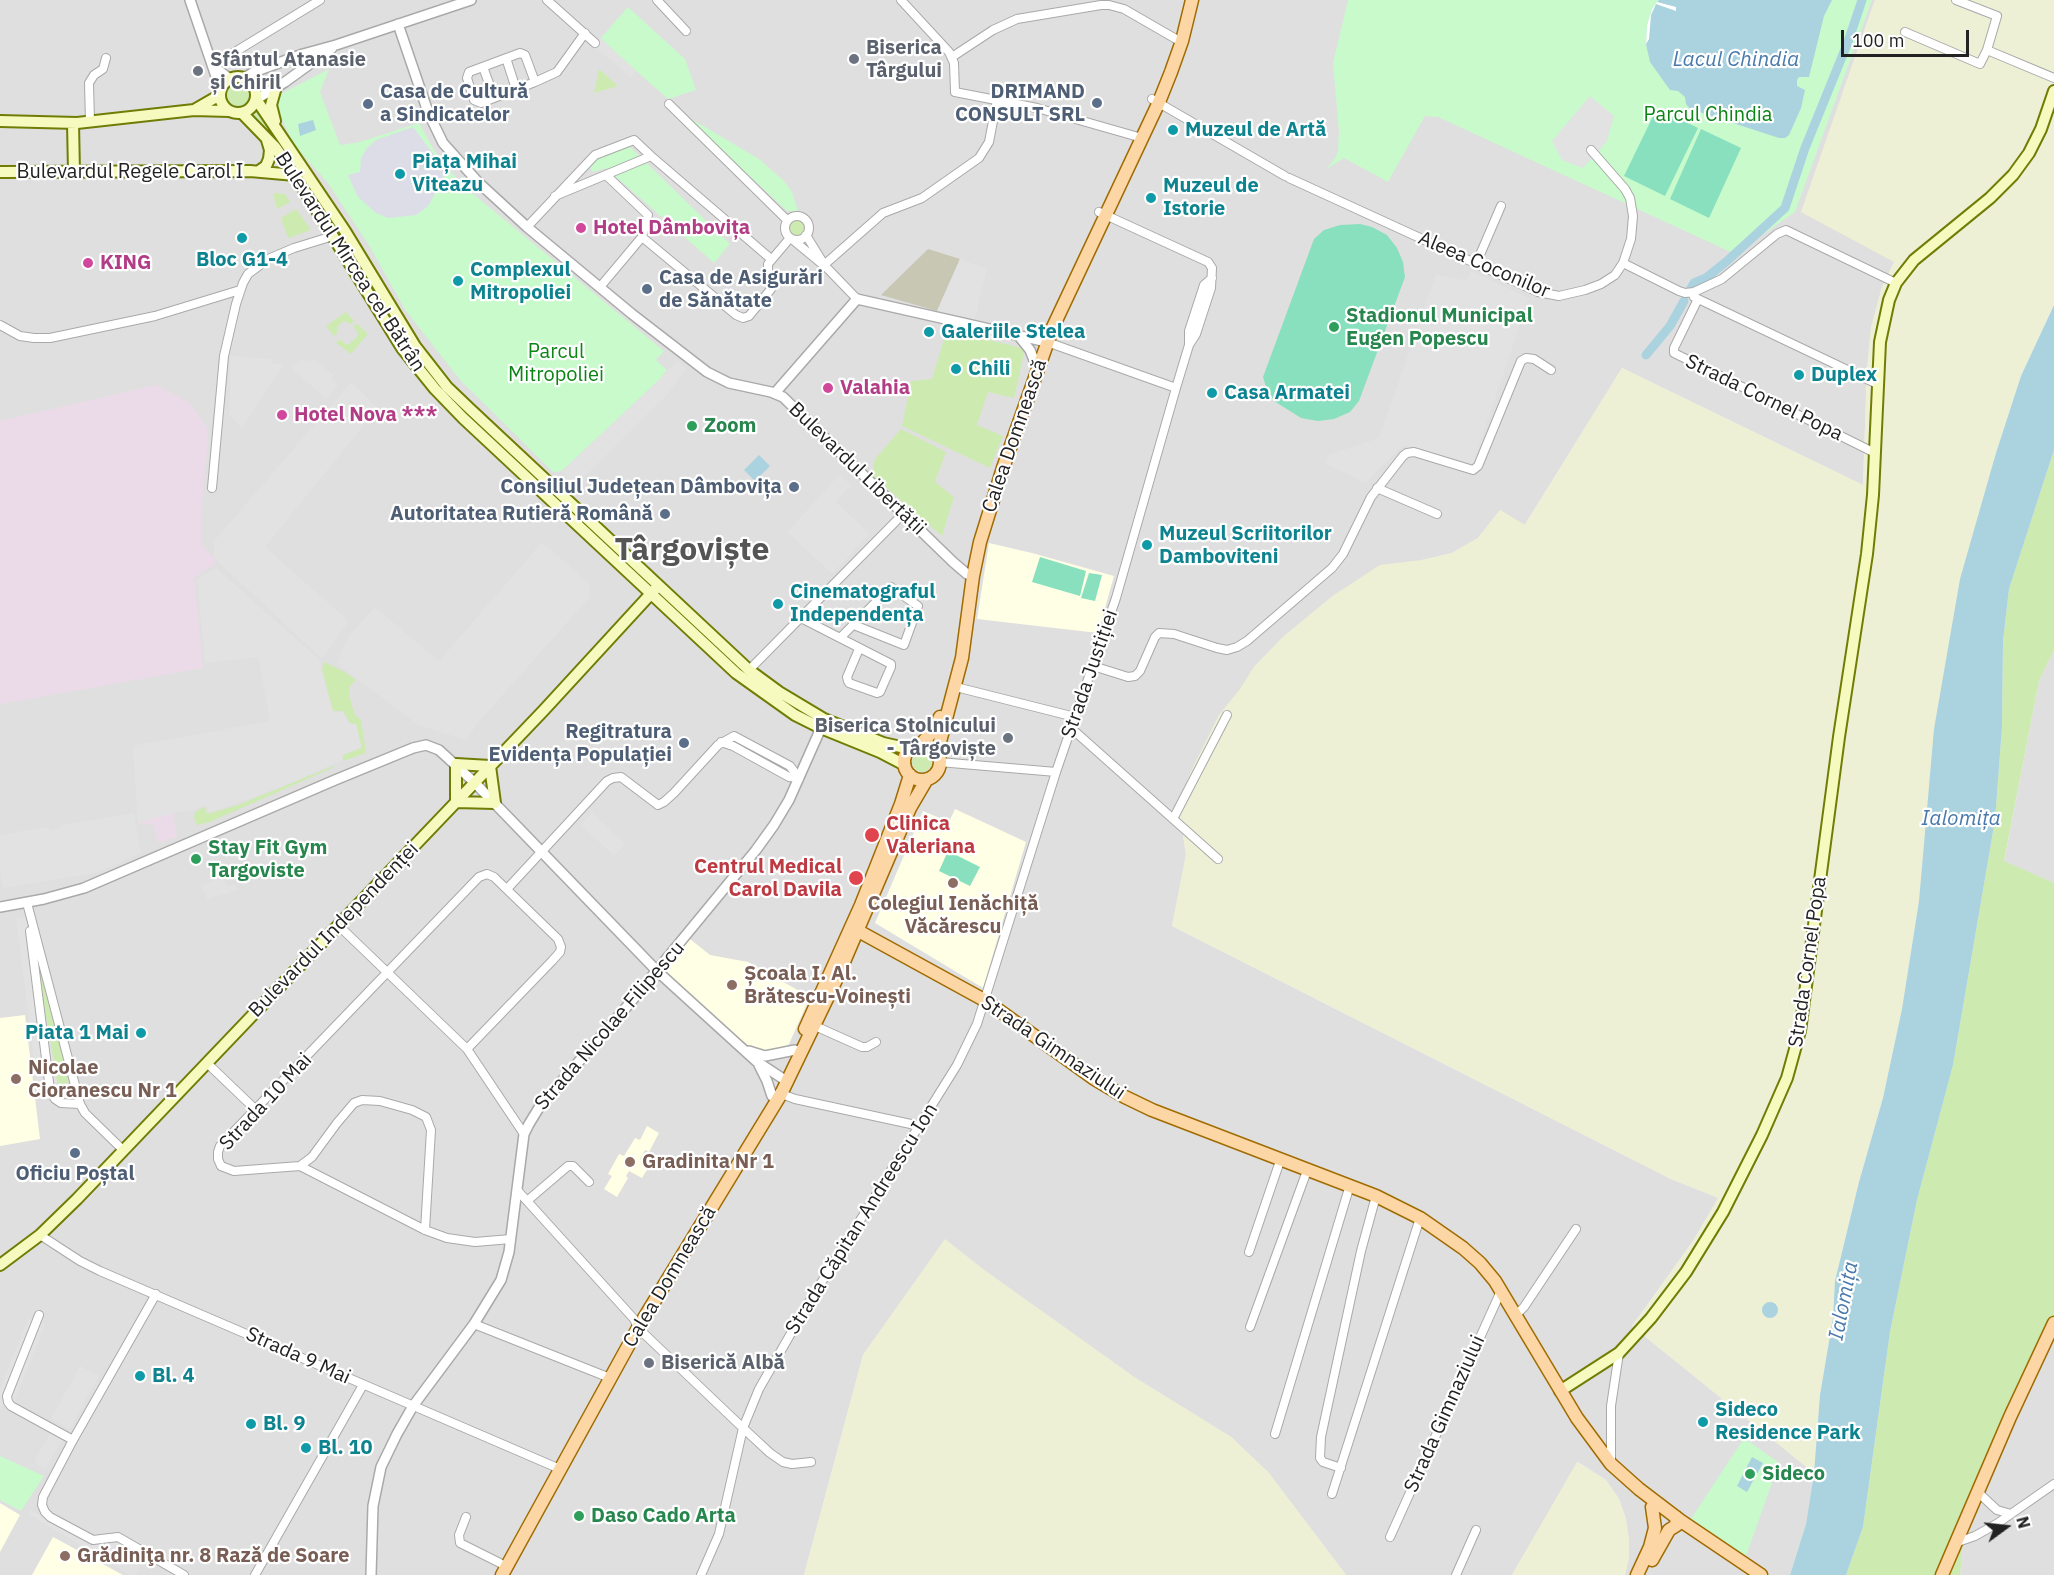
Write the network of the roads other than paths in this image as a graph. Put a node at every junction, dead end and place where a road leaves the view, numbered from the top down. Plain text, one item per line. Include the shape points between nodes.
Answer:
1 (190, 0) edge
2 (320, 0) edge
3 (471, 0) edge
4 (547, 0) edge
5 (657, 0) edge
6 (901, 0) edge
7 (1186, 0) edge
8 (1192, 0) edge
9 (1956, 0) edge
10 (399, 24) junction
11 (686, 31) dead end
12 (1905, 32) dead end
13 (585, 33) junction
14 (1176, 39) junction
15 (596, 43) dead end
16 (336, 45) junction
17 (1987, 50) junction
18 (952, 57) junction
19 (106, 58) dead end
20 (506, 58) junction
21 (212, 66) junction
22 (483, 67) junction
23 (244, 78) junction
24 (2054, 78) edge
25 (230, 79) junction
26 (535, 82) junction
27 (276, 87) junction
28 (516, 89) junction
29 (2054, 91) edge
30 (220, 93) junction
31 (494, 97) junction
32 (256, 99) junction
33 (998, 100) junction
34 (1156, 101) junction
35 (669, 104) dead end
36 (194, 110) junction
37 (230, 111) junction
38 (242, 113) junction
39 (0, 121) edge
40 (90, 122) junction
41 (73, 123) junction
42 (264, 134) junction
43 (281, 136) junction
44 (1139, 137) junction
45 (1591, 150) dead end
46 (651, 156) junction
47 (259, 171) junction
48 (0, 172) edge
49 (74, 172) junction
50 (295, 175) junction
51 (606, 175) junction
52 (555, 196) junction
53 (1502, 206) dead end
54 (1103, 213) junction
55 (787, 220) junction
56 (527, 227) junction
57 (806, 235) junction
58 (333, 236) junction
59 (642, 237) junction
60 (790, 238) junction
61 (769, 257) junction
62 (1623, 263) junction
63 (1476, 264) junction
64 (826, 267) junction
65 (1896, 283) junction
66 (600, 287) junction
67 (240, 290) junction
68 (1685, 293) junction
69 (857, 299) junction
70 (1698, 299) junction
71 (0, 326) edge
72 (1018, 335) junction
73 (1044, 341) junction
74 (1034, 360) junction
75 (1551, 370) dead end
76 (1877, 384) junction
77 (1176, 388) junction
78 (776, 393) junction
79 (1875, 453) junction
80 (212, 488) dead end
81 (1377, 488) junction
82 (903, 514) junction
83 (1437, 514) dead end
84 (970, 575) junction
85 (655, 590) junction
86 (801, 618) junction
87 (854, 625) junction
88 (840, 638) junction
89 (859, 649) junction
90 (1093, 666) junction
91 (749, 670) junction
92 (956, 687) junction
93 (1227, 715) dead end
94 (1075, 717) junction
95 (821, 728) junction
96 (1071, 728) junction
97 (915, 747) junction
98 (938, 757) junction
99 (456, 764) junction
100 (490, 766) junction
101 (907, 770) junction
102 (1056, 772) junction
103 (799, 778) junction
104 (927, 779) junction
105 (475, 783) junction
106 (456, 802) junction
107 (495, 803) junction
108 (1173, 819) junction
109 (543, 851) junction
110 (1218, 860) dead end
111 (507, 890) junction
112 (27, 903) junction
113 (0, 907) edge
114 (338, 925) junction
115 (858, 931) junction
116 (38, 961) junction
117 (657, 971) junction
118 (388, 973) junction
119 (986, 1001) junction
120 (811, 1024) junction
121 (876, 1042) dead end
122 (742, 1048) junction
123 (467, 1049) junction
124 (795, 1050) junction
125 (756, 1061) junction
126 (207, 1063) junction
127 (785, 1080) junction
128 (774, 1096) junction
129 (80, 1104) junction
130 (256, 1110) junction
131 (920, 1126) junction
132 (524, 1134) junction
133 (123, 1150) junction
134 (1281, 1158) junction
135 (300, 1166) junction
136 (1308, 1168) junction
137 (589, 1182) dead end
138 (1350, 1185) junction
139 (518, 1191) junction
140 (1376, 1196) junction
141 (527, 1201) junction
142 (1420, 1218) junction
143 (1576, 1229) dead end
144 (425, 1230) junction
145 (40, 1235) junction
146 (511, 1239) junction
147 (1249, 1252) dead end
148 (0, 1265) edge
149 (1501, 1291) junction
150 (156, 1294) junction
151 (39, 1315) dead end
152 (1516, 1315) junction
153 (636, 1323) junction
154 (2054, 1323) edge
155 (474, 1324) junction
156 (1250, 1327) dead end
157 (1619, 1353) junction
158 (606, 1377) junction
159 (363, 1385) junction
160 (1560, 1391) junction
161 (413, 1406) junction
162 (743, 1428) junction
163 (1275, 1434) dead end
164 (73, 1440) junction
165 (811, 1462) dead end
166 (1611, 1464) junction
167 (556, 1467) junction
168 (1341, 1468) junction
169 (2054, 1484) edge
170 (1639, 1489) junction
171 (1978, 1491) junction
172 (1332, 1494) dead end
173 (1652, 1507) junction
174 (2011, 1514) junction
175 (466, 1517) dead end
176 (1677, 1524) junction
177 (1476, 1530) dead end
178 (1389, 1537) dead end
179 (1955, 1543) junction
180 (1654, 1549) junction
181 (499, 1571) edge
182 (184, 1575) edge
183 (255, 1575) edge
184 (371, 1575) edge
185 (701, 1575) edge
186 (1456, 1575) edge
187 (1637, 1575) edge
188 (1644, 1575) edge
189 (1761, 1575) edge
190 (1942, 1575) edge

1 - 21 street
2 - 21 street
3 - 10 street
4 - 13 street
5 - 11 street
6 - 18 street
7 - 14 main road, Calea Domnească
8 - 34 main road, Calea Domnească via 1182,41
9 - 17 street via 1997,16
10 - 16 street
10 - 56 street, Bulevardul Libertății via 442,143 477,182
12 - 17 street via 1980,64
13 - 15 street
13 - 26 street via 560,69
14 - 18 street via 1124,9 1101,5 1017,19
14 - 34 main road, Calea Domnească
16 - 23 street
16 - 27 street
17 - 24 street
18 - 33 street via 955,92
19 - 40 street via 104,69 89,83
20 - 22 street
20 - 26 street via 525,55
20 - 28 street
21 - 25 street
21 - 30 street
22 - 31 street
22 - 31 street via 469,72 467,78 474,100 481,103
23 - 25 main road
23 - 32 main road via 253,85
25 - 30 main road
26 - 28 street
27 - 32 street
27 - 43 main road via 271,105
28 - 31 street
29 - 65 main road, Strada Cornel Popa via 2041,129 2013,175 1914,260
30 - 36 main road
30 - 37 main road via 223,105
32 - 38 main road via 252,108
32 - 43 main road, Bulevardul Mircea cel Bătrân
33 - 44 street
33 - 64 street via 989,142 979,158 922,198 883,213
34 - 44 main road, Calea Domnească
34 - 63 street, Aleea Coconilor via 1287,177
35 - 55 street
36 - 37 main road
36 - 40 main road
37 - 38 main road
38 - 42 main road, Bulevardul Mircea cel Bătrân
39 - 41 main road
40 - 41 main road
41 - 49 main road
42 - 47 main road via 270,153 267,164
42 - 50 main road, Bulevardul Mircea cel Bătrân
43 - 85 main road, Bulevardul Mircea cel Bătrân via 430,366
44 - 54 main road, Calea Domnească
45 - 62 street, Aleea Coconilor via 1630,198 1633,223
46 - 51 street
46 - 52 street via 634,140 595,155
46 - 61 street
47 - 49 main road, Bulevardul Regele Carol I
47 - 50 main road, Bulevardul Regele Carol I
48 - 49 main road, Bulevardul Regele Carol I
50 - 58 main road, Bulevardul Mircea cel Bătrân
51 - 52 street
51 - 59 street via 648,215
52 - 56 street
53 - 63 street
54 - 73 main road, Calea Domnească
54 - 77 street, Strada Justiției via 1208,262 1212,268 1211,288
55 - 57 street via 795,216 804,218 809,226
55 - 60 street via 784,227
56 - 66 street, Bulevardul Libertății
57 - 60 street via 800,240
57 - 64 street
58 - 67 street via 268,259 248,274
58 - 85 main road, Bulevardul Mircea cel Bătrân via 390,330 435,389 471,426
59 - 61 street via 743,318 771,289
59 - 66 street
60 - 61 street
60 - 64 street
62 - 63 street, Aleea Coconilor via 1615,275 1601,284 1559,296 1538,292
62 - 68 street
64 - 69 street
65 - 68 street via 1786,230 1722,279 1707,288
65 - 76 main road, Strada Cornel Popa via 1883,322
66 - 78 street, Bulevardul Libertății via 707,372 729,383
67 - 71 street via 155,315 50,338 20,336
67 - 80 street via 224,356
68 - 70 street
69 - 72 street
69 - 78 street
70 - 76 street
70 - 79 street, Strada Cornel Popa via 1674,353
72 - 73 street
72 - 74 street
73 - 74 main road, Calea Domnească
73 - 77 street
73 - 84 main road, Calea Domnească
74 - 84 main road, Calea Domnească via 974,540
75 - 81 street via 1534,359 1521,361 1473,470 1411,452 1403,456
76 - 79 main road, Strada Cornel Popa
77 - 90 street, Strada Justiției
78 - 82 street, Bulevardul Libertății
79 - 157 main road, Strada Cornel Popa via 1867,554 1805,997 1788,1078 1711,1233 1672,1292
81 - 83 street
81 - 90 street via 1332,568 1247,641 1227,650 1160,633 1135,676
82 - 84 street, Bulevardul Libertății
82 - 86 street
84 - 92 main road, Calea Domnească
84 - 97 main road, Calea Domnească via 949,685 934,730
85 - 91 main road, Bulevardul Mircea cel Bătrân
85 - 95 main road, Bulevardul Mircea cel Bătrân via 736,673 795,715
85 - 100 main road, Bulevardul Independenței
86 - 88 street
86 - 91 street
87 - 87 street via 891,587 918,606 904,645
87 - 88 street
88 - 89 street
89 - 89 street via 891,664 880,692 848,681
90 - 94 street, Strada Justiției
91 - 97 main road, Bulevardul Mircea cel Bătrân via 824,719 884,743
92 - 94 street
92 - 98 main road, Calea Domnească
93 - 108 street
94 - 96 street, Strada Justiției
95 - 101 main road, Bulevardul Mircea cel Bătrân via 880,752
95 - 103 street, Strada Nicolae Filipescu
96 - 102 street, Strada Justiției
96 - 108 street
97 - 98 main road via 930,747
97 - 101 main road via 904,758
98 - 102 street
98 - 104 main road via 938,771
99 - 100 main road
99 - 105 street
99 - 106 main road
99 - 112 street via 436,748 413,748 84,888
100 - 105 main road, Bulevardul Independenței
100 - 107 main road
101 - 104 main road via 919,780
101 - 115 main road, Calea Domnească via 901,804
102 - 119 street, Strada Justiției
103 - 109 street via 790,766 732,736 721,742 658,805 621,777 607,781
103 - 117 street, Strada Nicolae Filipescu via 756,850
104 - 115 main road via 910,808
105 - 106 main road, Bulevardul Independenței
105 - 107 street
106 - 107 main road
106 - 114 main road, Bulevardul Independenței
107 - 109 street
108 - 110 street
109 - 111 street
109 - 117 street
111 - 118 street, Strada 10 Mai via 491,875 479,877
111 - 123 street via 558,939 560,952
112 - 113 street
112 - 116 street
114 - 118 street
114 - 126 main road, Bulevardul Independenței
115 - 119 main road, Strada Gimnaziului
115 - 120 main road, Calea Domnească
115 - 120 main road, Calea Domnească
116 - 129 street
116 - 129 street via 52,1096 61,1103
117 - 122 street
117 - 132 street, Strada Nicolae Filipescu via 540,1106
118 - 123 street
118 - 130 street, Strada 10 Mai
119 - 131 street, Strada Căpitan Andreescu Ion via 966,1048
119 - 134 main road, Strada Gimnaziului via 1092,1078 1125,1097
120 - 121 street via 862,1047
120 - 124 main road
120 - 127 main road, Calea Domnească
122 - 124 street via 762,1056
122 - 125 street
123 - 132 street
124 - 127 main road
125 - 127 street
125 - 128 street
126 - 130 street
126 - 133 main road, Bulevardul Independenței
127 - 128 main road, Calea Domnească
128 - 131 street
128 - 153 main road, Calea Domnească
129 - 133 street
130 - 135 street, Strada 10 Mai via 220,1146 221,1166 234,1171
131 - 162 street, Strada Căpitan Andreescu Ion via 770,1367
132 - 139 street, Strada Nicolae Filipescu
133 - 145 main road, Bulevardul Independenței
134 - 136 main road, Strada Gimnaziului
134 - 147 street
135 - 144 street
135 - 144 street via 312,1157 354,1103 380,1101 426,1117 431,1130
136 - 138 main road, Strada Gimnaziului
136 - 156 street
137 - 141 street via 573,1166 568,1166
138 - 140 main road, Strada Gimnaziului
138 - 163 street
139 - 141 street
139 - 146 street, Strada Nicolae Filipescu
140 - 142 main road, Strada Gimnaziului
140 - 168 street via 1321,1437 1320,1458
141 - 153 street
142 - 149 main road, Strada Gimnaziului via 1473,1256
142 - 168 street
143 - 152 street
144 - 146 street via 466,1242
145 - 148 main road, Bulevardul Independenței
145 - 150 street, Strada 9 Mai via 80,1261
146 - 155 street, Strada Nicolae Filipescu via 501,1280
149 - 152 main road, Strada Gimnaziului
149 - 178 street, Strada Gimnaziului
150 - 159 street, Strada 9 Mai
150 - 164 street
151 - 164 street via 8,1402
152 - 160 main road, Strada Gimnaziului
153 - 158 main road, Calea Domnească
153 - 162 street
154 - 171 main road
155 - 158 street
155 - 161 street, Strada Nicolae Filipescu
157 - 160 main road, Strada Cornel Popa
157 - 166 street via 1611,1406
158 - 167 main road, Calea Domnească
159 - 161 street, Strada 9 Mai
159 - 183 street
160 - 166 main road, Strada Gimnaziului
161 - 167 street, Strada 9 Mai
161 - 184 street, Strada Nicolae Filipescu via 386,1453 377,1480
162 - 165 street via 783,1462
162 - 185 street, Strada Căpitan Andreescu Ion via 719,1534
164 - 182 street via 43,1497 45,1512 93,1540 118,1538
166 - 170 main road, Strada Gimnaziului
167 - 181 main road, Calea Domnească
168 - 172 street
169 - 174 street
170 - 173 main road
170 - 176 main road
171 - 174 street via 1997,1509
171 - 179 main road
173 - 176 main road
173 - 180 main road
174 - 179 street
175 - 181 street via 460,1544
176 - 180 main road
176 - 180 main road via 1676,1531
176 - 189 main road
177 - 186 street
179 - 190 main road
180 - 187 main road
180 - 188 main road

